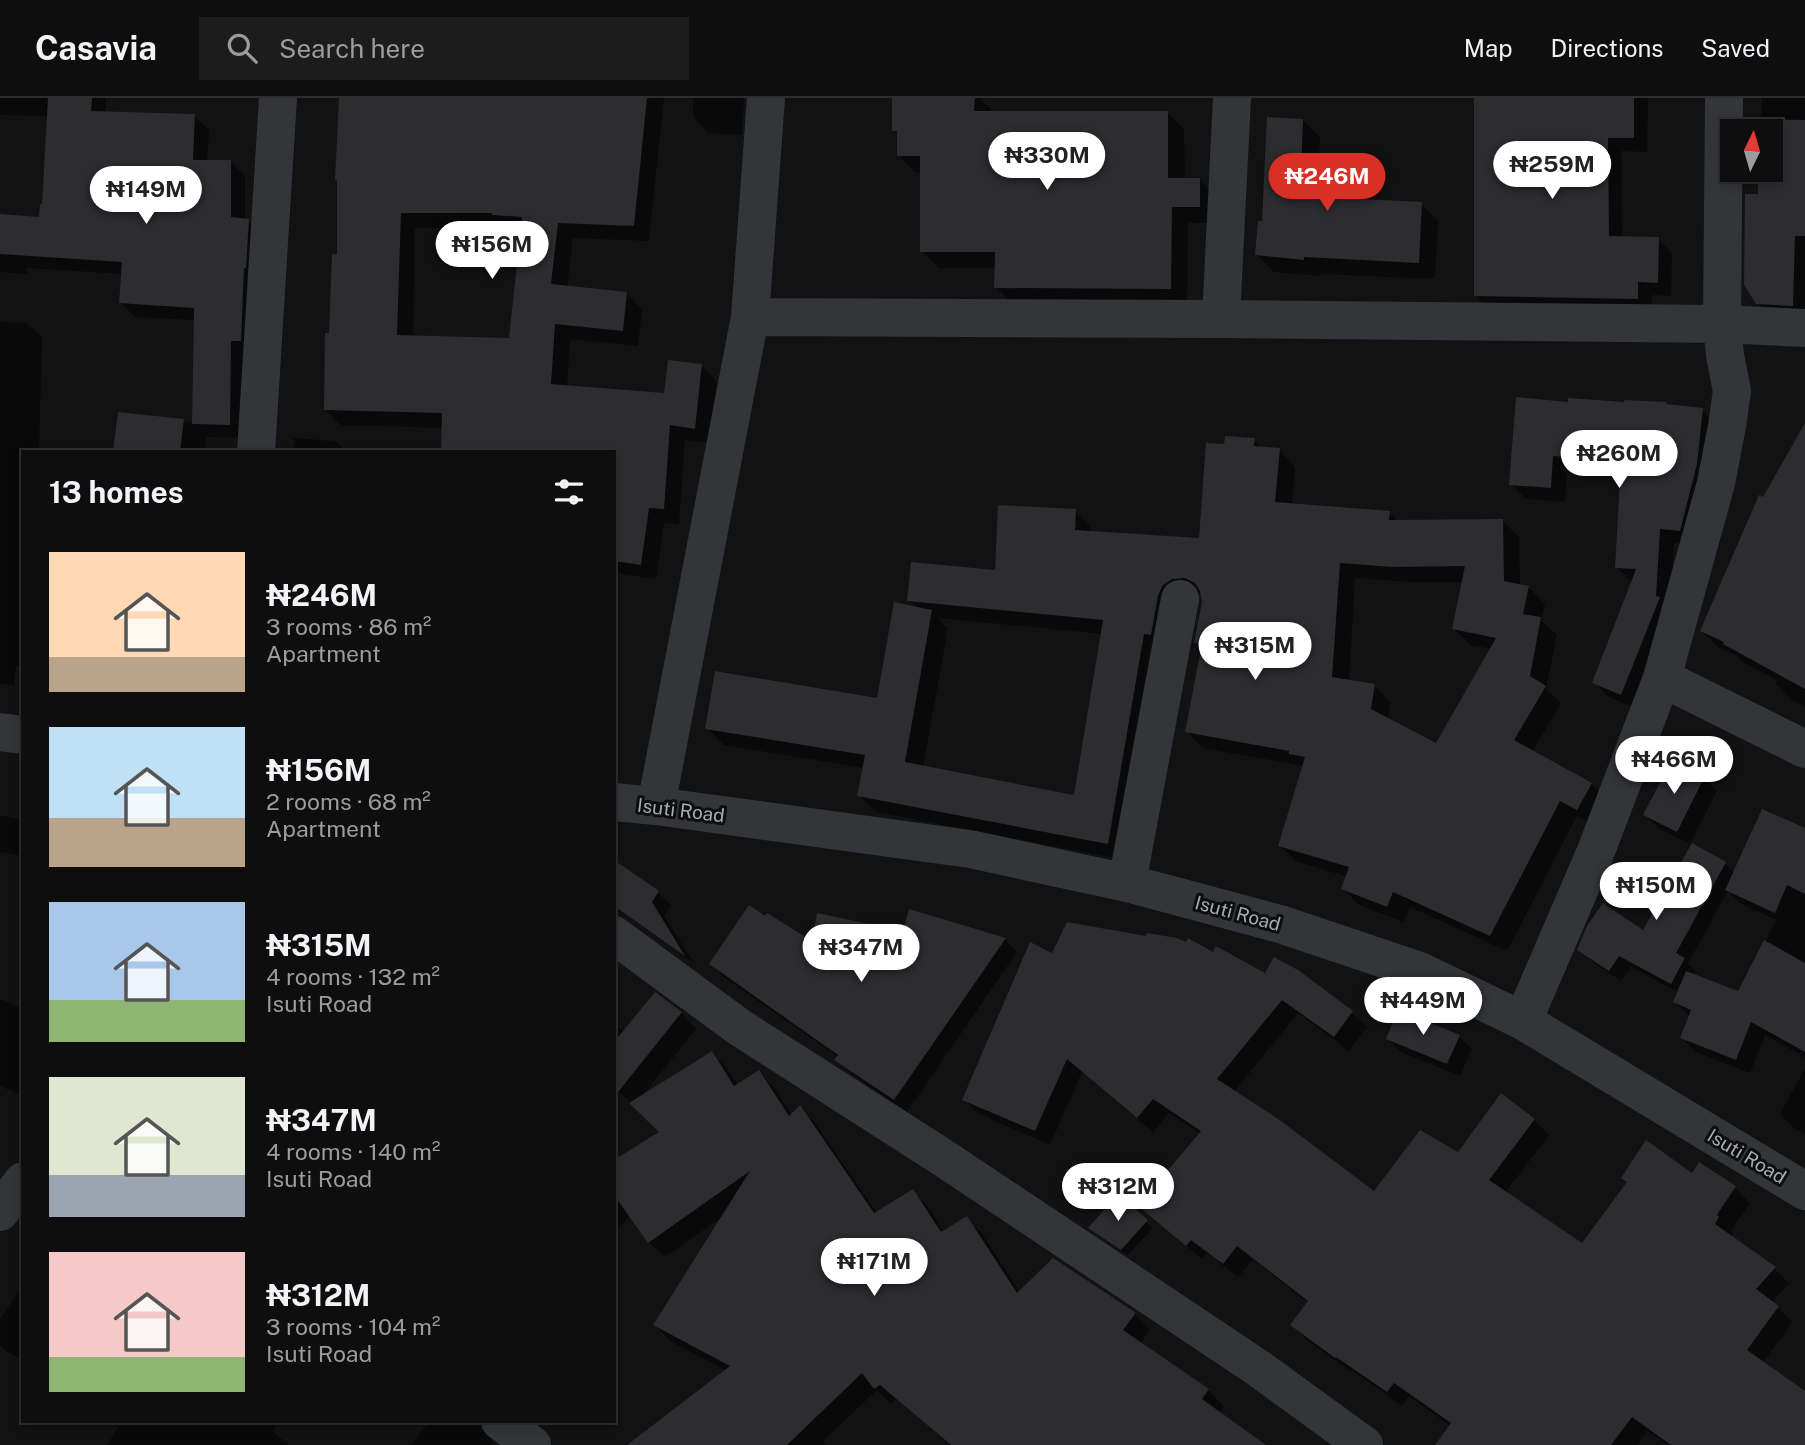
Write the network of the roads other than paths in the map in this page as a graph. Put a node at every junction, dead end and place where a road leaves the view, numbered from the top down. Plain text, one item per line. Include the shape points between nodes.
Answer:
1 (278, 98) edge
2 (766, 98) edge
3 (1232, 98) edge
4 (1724, 98) edge
5 (750, 317) junction
6 (1221, 319) junction
7 (1722, 324) junction
8 (1805, 328) edge
9 (256, 450) edge
10 (1180, 599) dead end
11 (1662, 678) junction
12 (0, 732) edge
13 (21, 735) edge
14 (1805, 749) edge
15 (616, 802) edge
16 (656, 806) junction
17 (1127, 883) junction
18 (616, 936) edge
19 (1523, 1021) junction
20 (21, 1184) edge
21 (1805, 1191) edge
22 (0, 1212) edge
23 (503, 1423) edge
24 (532, 1445) edge
25 (1364, 1445) edge

1 - 9 street
2 - 5 street
3 - 6 street
4 - 7 street
5 - 6 street
5 - 16 street
6 - 7 street
7 - 8 street
7 - 11 street via 1732,391 1727,426 1716,484
10 - 17 street
11 - 14 street
11 - 19 street via 1596,851
12 - 13 street
15 - 16 street, Isuti Road
16 - 17 street, Isuti Road via 970,849
17 - 19 street, Isuti Road via 1280,924 1420,971
18 - 25 street via 739,1027 969,1174 1258,1368
19 - 21 street, Isuti Road
20 - 22 street
23 - 24 street

